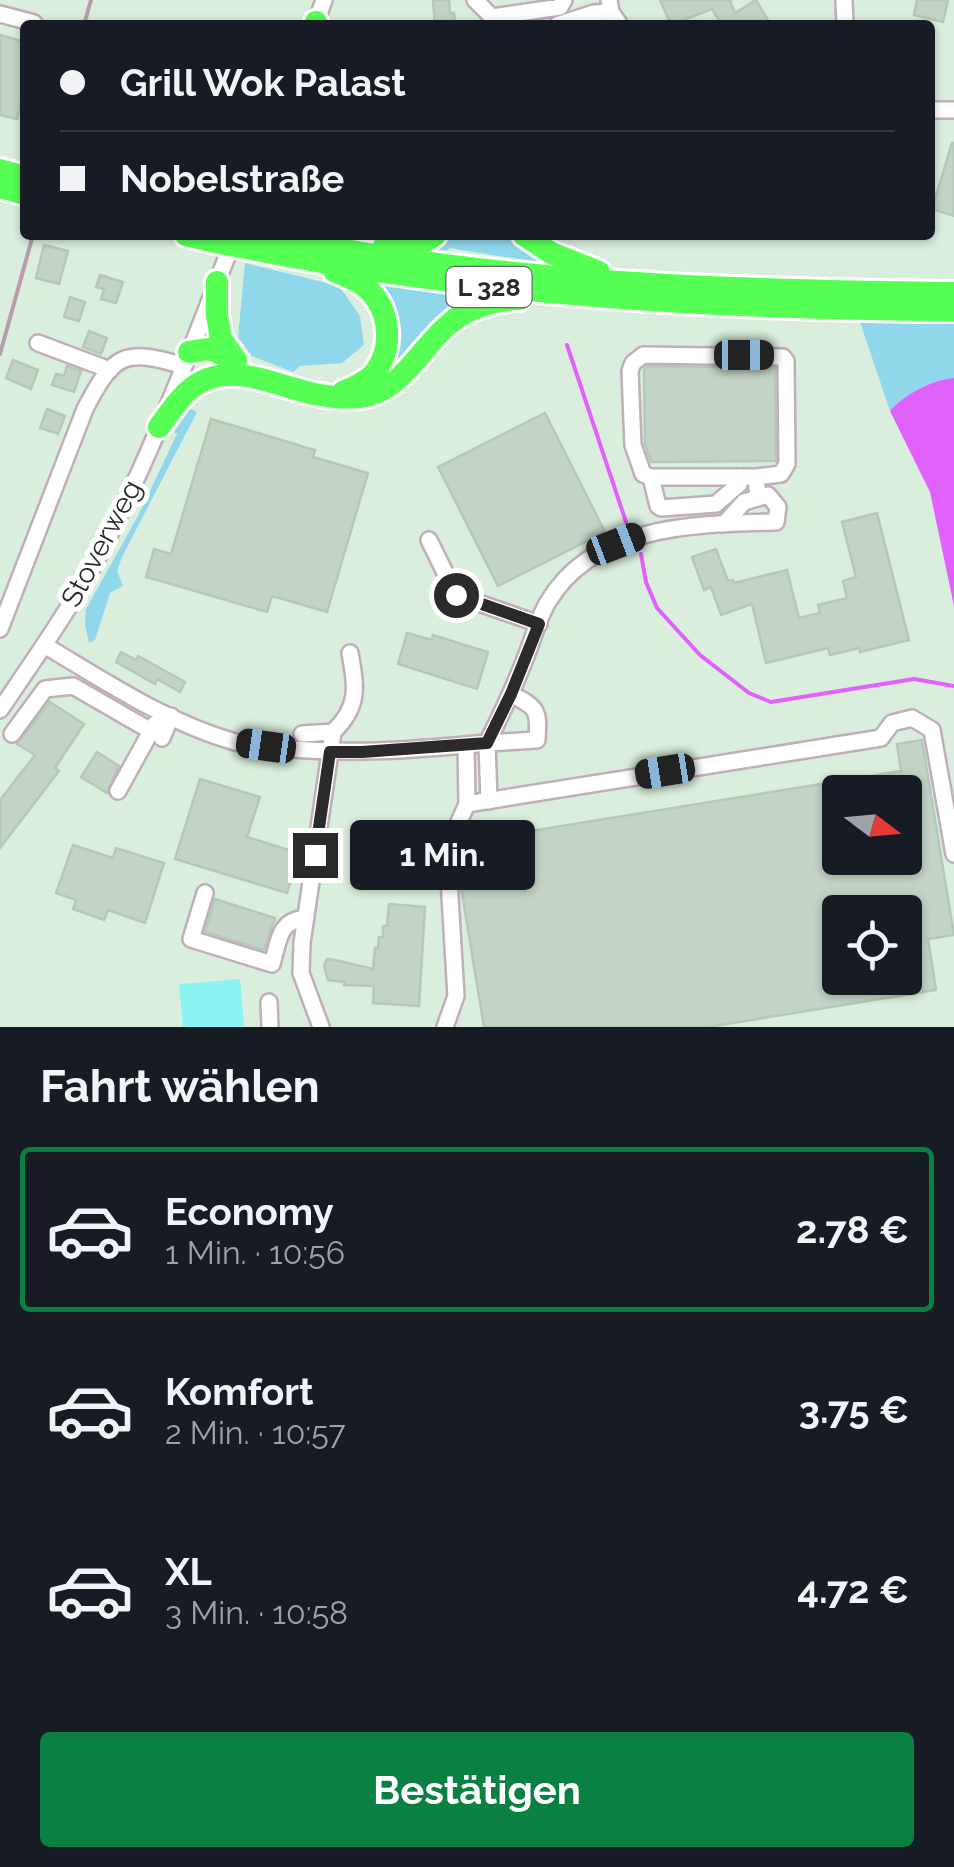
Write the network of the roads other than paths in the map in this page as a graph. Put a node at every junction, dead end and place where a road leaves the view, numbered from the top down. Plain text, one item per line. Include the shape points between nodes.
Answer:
1 (475, 0) edge
2 (564, 0) edge
3 (614, 12) edge
4 (572, 20) edge
5 (278, 240) edge
6 (429, 240) edge
7 (532, 240) edge
8 (232, 242) edge
9 (310, 253) junction
10 (218, 282) junction
11 (626, 283) junction
12 (954, 293) edge
13 (598, 298) junction
14 (954, 310) edge
15 (38, 343) dead end
16 (186, 359) junction
17 (230, 368) junction
18 (110, 370) junction
19 (336, 396) junction
20 (159, 427) junction
21 (651, 477) junction
22 (694, 477) junction
23 (748, 477) junction
24 (758, 498) junction
25 (693, 507) junction
26 (724, 524) junction
27 (696, 527) junction
28 (429, 540) dead end
29 (539, 624) junction
30 (0, 628) edge
31 (44, 645) junction
32 (350, 653) dead end
33 (511, 694) junction
34 (0, 710) edge
35 (167, 714) junction
36 (333, 732) junction
37 (12, 734) dead end
38 (156, 734) junction
39 (302, 734) dead end
40 (487, 743) junction
41 (466, 745) junction
42 (330, 752) junction
43 (118, 791) dead end
44 (489, 801) junction
45 (467, 804) junction
46 (954, 854) edge
47 (206, 893) dead end
48 (305, 918) junction
49 (268, 1002) dead end
50 (270, 1027) edge
51 (321, 1027) edge
52 (445, 1027) edge

1 - 2 street via 492,17 560,7
3 - 4 street
5 - 9 highway, L 328
6 - 9 highway
7 - 11 highway
8 - 9 highway, L 328
8 - 10 street, Stoverweg
9 - 11 highway, L 328
9 - 13 highway, L 328 via 518,291
9 - 19 highway via 366,288 389,329 375,373
10 - 16 street, Stoverweg
10 - 17 highway via 217,315
11 - 12 highway, L 328
13 - 14 highway, L 328
13 - 19 highway via 513,299 468,310 383,390
15 - 18 street
16 - 17 highway
16 - 18 street via 131,357
16 - 20 street, Stoverweg
17 - 19 highway
17 - 20 highway via 185,394
18 - 30 street, Stoverweg via 85,408
20 - 31 street, Stoverweg via 98,556
21 - 22 street
21 - 23 street via 643,474 634,444 630,370 638,358 777,355 786,360 787,464 781,474
21 - 25 street via 658,506
22 - 23 street
22 - 25 street
23 - 24 street
23 - 25 street via 716,504
24 - 26 street via 744,502
24 - 26 street via 768,495 778,506 776,522
25 - 27 street
26 - 27 street
27 - 29 street via 641,535 578,563
28 - 29 street via 456,595
29 - 33 street
31 - 34 street, Stoverweg
31 - 35 street
32 - 36 street via 356,687 346,719
33 - 40 street
33 - 40 street via 538,715 537,740
35 - 38 street
35 - 42 street via 237,742
36 - 39 street
36 - 42 street
37 - 38 street via 45,689 72,686
38 - 43 street
40 - 41 street
40 - 44 street
41 - 42 street
41 - 45 street
42 - 48 street
44 - 45 street
44 - 46 street via 881,738 892,724 912,718 932,730
45 - 52 street via 450,842 456,996
47 - 48 street via 191,939 272,964 284,926
48 - 51 street via 301,974
49 - 50 street

